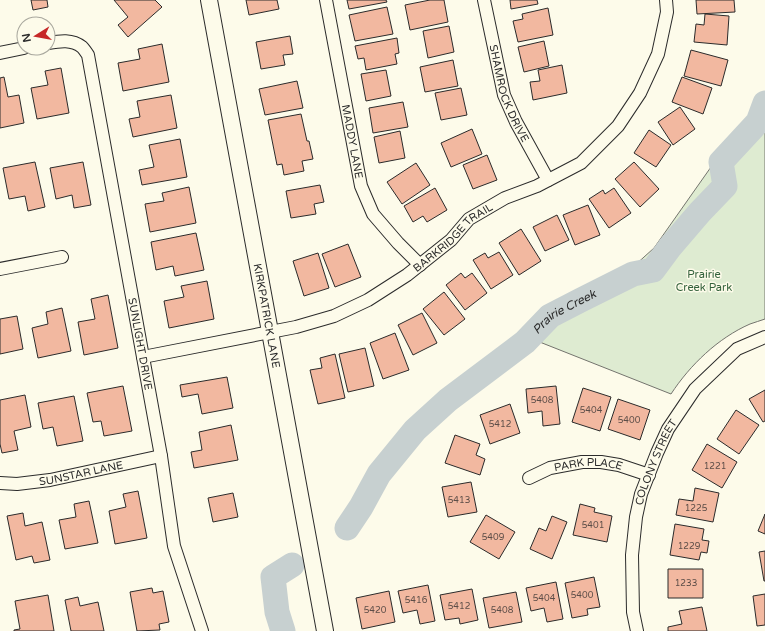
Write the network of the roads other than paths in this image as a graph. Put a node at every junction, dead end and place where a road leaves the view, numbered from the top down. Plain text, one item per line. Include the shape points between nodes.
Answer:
1 (209, 0) edge
2 (326, 0) edge
3 (484, 0) edge
4 (666, 0) edge
5 (56, 42) edge
6 (16, 50) edge
7 (0, 53) edge
8 (548, 180) junction
9 (62, 257) dead end
10 (420, 265) junction
11 (0, 269) edge
12 (270, 332) junction
13 (765, 337) edge
14 (143, 357) junction
15 (161, 456) junction
16 (649, 475) junction
17 (529, 478) dead end
18 (0, 483) edge
19 (202, 631) edge
20 (325, 631) edge
21 (637, 631) edge

1 - 12 street, KIRKPATRICK LANE
2 - 10 street, MADDY LANE via 361,186 373,214
3 - 8 street, SHAMROCK DRIVE via 504,95
4 - 8 street, BARKRIDGE TRAIL via 667,12 658,54 640,93 618,126 581,163
5 - 14 street, SUNLIGHT DRIVE via 74,43 82,47 88,55
6 - 7 street
8 - 10 street, BARKRIDGE TRAIL via 505,198 469,219 451,240
9 - 11 street
10 - 12 street, BARKRIDGE TRAIL via 368,300 334,316
12 - 14 street, BARKRIDGE TRAIL
12 - 20 street, KIRKPATRICK LANE
13 - 16 street, COLONY STREET via 737,349 695,389 668,430
14 - 15 street, SUNLIGHT DRIVE
15 - 18 street, SUNSTAR LANE via 50,480 17,484
15 - 19 street, SUNLIGHT DRIVE via 174,546
16 - 17 street, PARK PLACE via 619,465 582,462 550,468
16 - 21 street, COLONY STREET via 641,494 636,517 632,555 633,612

